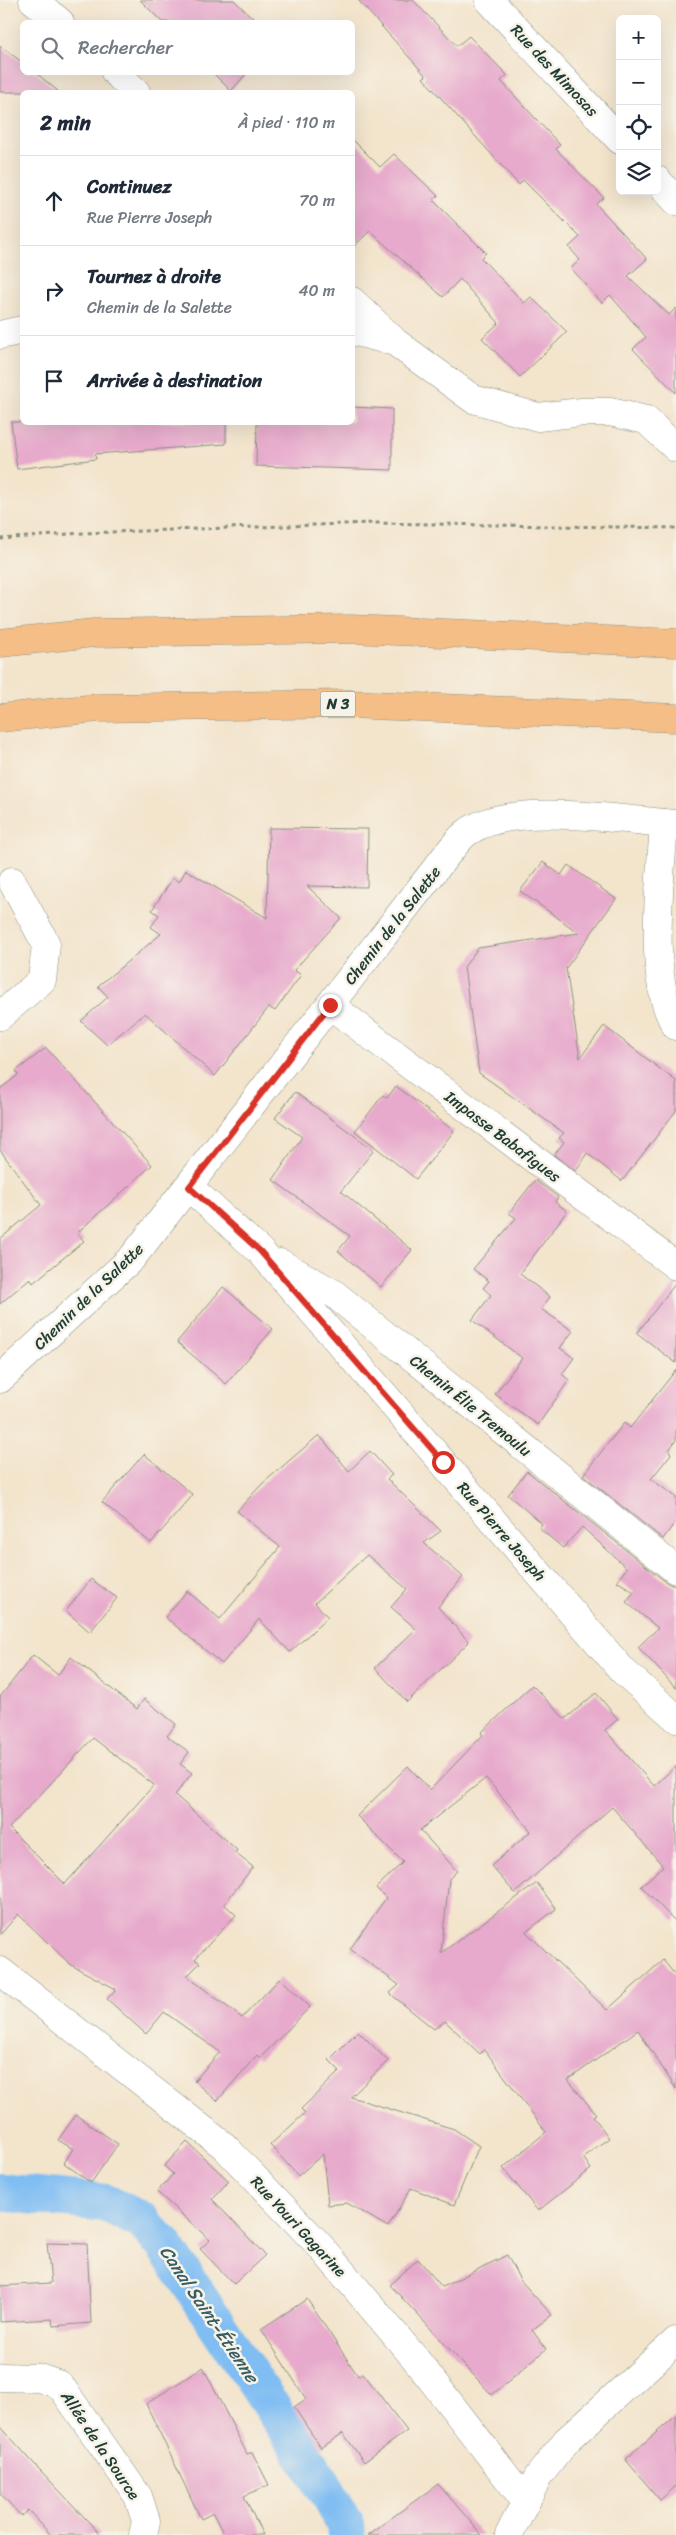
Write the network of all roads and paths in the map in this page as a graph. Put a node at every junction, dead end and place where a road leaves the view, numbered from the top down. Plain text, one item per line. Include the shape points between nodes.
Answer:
1 (33, 0) edge
2 (489, 0) edge
3 (58, 20) edge
4 (118, 75) edge
5 (134, 90) edge
6 (616, 136) edge
7 (661, 184) edge
8 (676, 201) edge
9 (355, 304) edge
10 (20, 330) edge
11 (355, 332) edge
12 (0, 335) edge
13 (395, 342) junction
14 (676, 448) edge
15 (676, 528) edge
16 (0, 539) edge
17 (0, 643) edge
18 (676, 643) edge
19 (0, 718) edge
20 (676, 718) edge
21 (670, 823) edge
22 (12, 881) dead end
23 (330, 1005) junction
24 (0, 1016) edge
25 (676, 1026) edge
26 (189, 1187) junction
27 (260, 1251) junction
28 (676, 1266) edge
29 (0, 1379) edge
30 (676, 1570) edge
31 (676, 1718) edge
32 (0, 1971) edge
33 (676, 2341) edge
34 (0, 2377) edge
35 (526, 2502) junction
36 (143, 2535) edge
37 (509, 2535) edge

1 - 3 street
2 - 6 street, Rue des Mimosas
4 - 5 street
7 - 8 street
9 - 13 street
10 - 12 street
11 - 13 street
13 - 14 street via 473,399 538,417 610,412 646,420
15 - 16 path via 373,523
17 - 18 highway via 94,633 350,629
19 - 20 highway, N 3 via 98,708 349,704
21 - 23 street, Chemin de la Salette via 547,814 497,820 469,831 448,853
21 - 25 street via 657,955 662,992
22 - 24 street via 46,944 42,980
23 - 26 street, Chemin de la Salette
23 - 28 street, Impasse Babafigues
26 - 27 street, Rue Pierre Joseph
26 - 29 street, Chemin de la Salette via 132,1258
27 - 30 street, Chemin Élie Tremoulu via 333,1294
27 - 31 street, Rue Pierre Joseph via 623,1671
32 - 35 street, Rue Youri Gagarine via 224,2146 327,2254 414,2357
33 - 35 street via 567,2440 538,2477
34 - 36 street, Allée de la Source via 39,2378 60,2385 138,2496 146,2521
35 - 37 street

